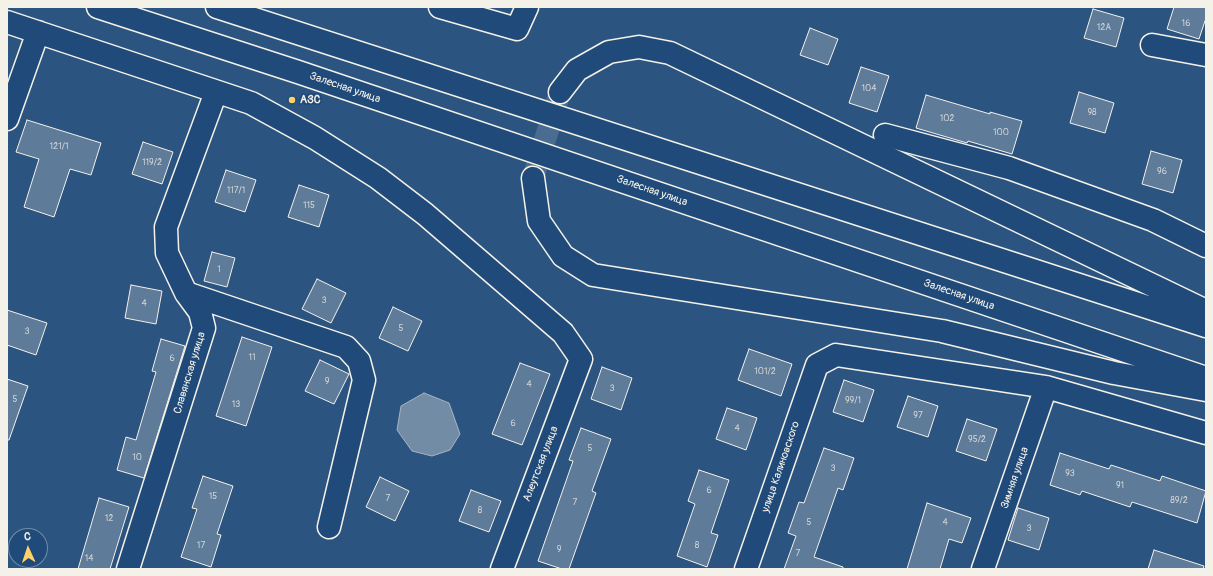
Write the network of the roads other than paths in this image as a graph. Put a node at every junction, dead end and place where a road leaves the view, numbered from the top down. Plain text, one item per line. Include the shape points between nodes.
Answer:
1 (98, 7) edge
2 (217, 7) edge
3 (440, 7) edge
4 (527, 7) edge
5 (7, 22) edge
6 (38, 32) junction
7 (1152, 45) dead end
8 (1206, 55) edge
9 (216, 92) junction
10 (560, 92) tunnel mouth
11 (7, 119) edge
12 (885, 135) dead end
13 (533, 178) tunnel mouth
14 (1206, 246) edge
15 (186, 293) junction
16 (1206, 311) edge
17 (1206, 326) edge
18 (1206, 378) edge
19 (1046, 386) junction
20 (1206, 390) edge
21 (1206, 433) edge
22 (329, 527) dead end
23 (128, 569) edge
24 (502, 569) edge
25 (746, 569) edge
26 (983, 569) edge

1 - 18 main road, Залесная улица
2 - 17 main road
3 - 4 main road via 517,29
5 - 6 main road
6 - 9 main road
6 - 11 main road
7 - 8 main road
9 - 15 main road, Славянская улица via 166,227 167,253
9 - 24 main road, Алеутская улица via 251,103 315,138 378,178 425,214 563,333 580,358
10 - 16 main road via 577,70 608,52 639,47 670,52
12 - 14 main road via 1009,168 1153,220
13 - 20 main road via 538,221 563,256 593,275 942,331 1114,373
15 - 22 main road via 346,347 359,361 364,380
15 - 23 main road, Славянская улица via 200,312 204,328
19 - 21 main road
19 - 25 main road, улица Калиновского via 836,355 817,365
19 - 26 main road, Зимняя улица

